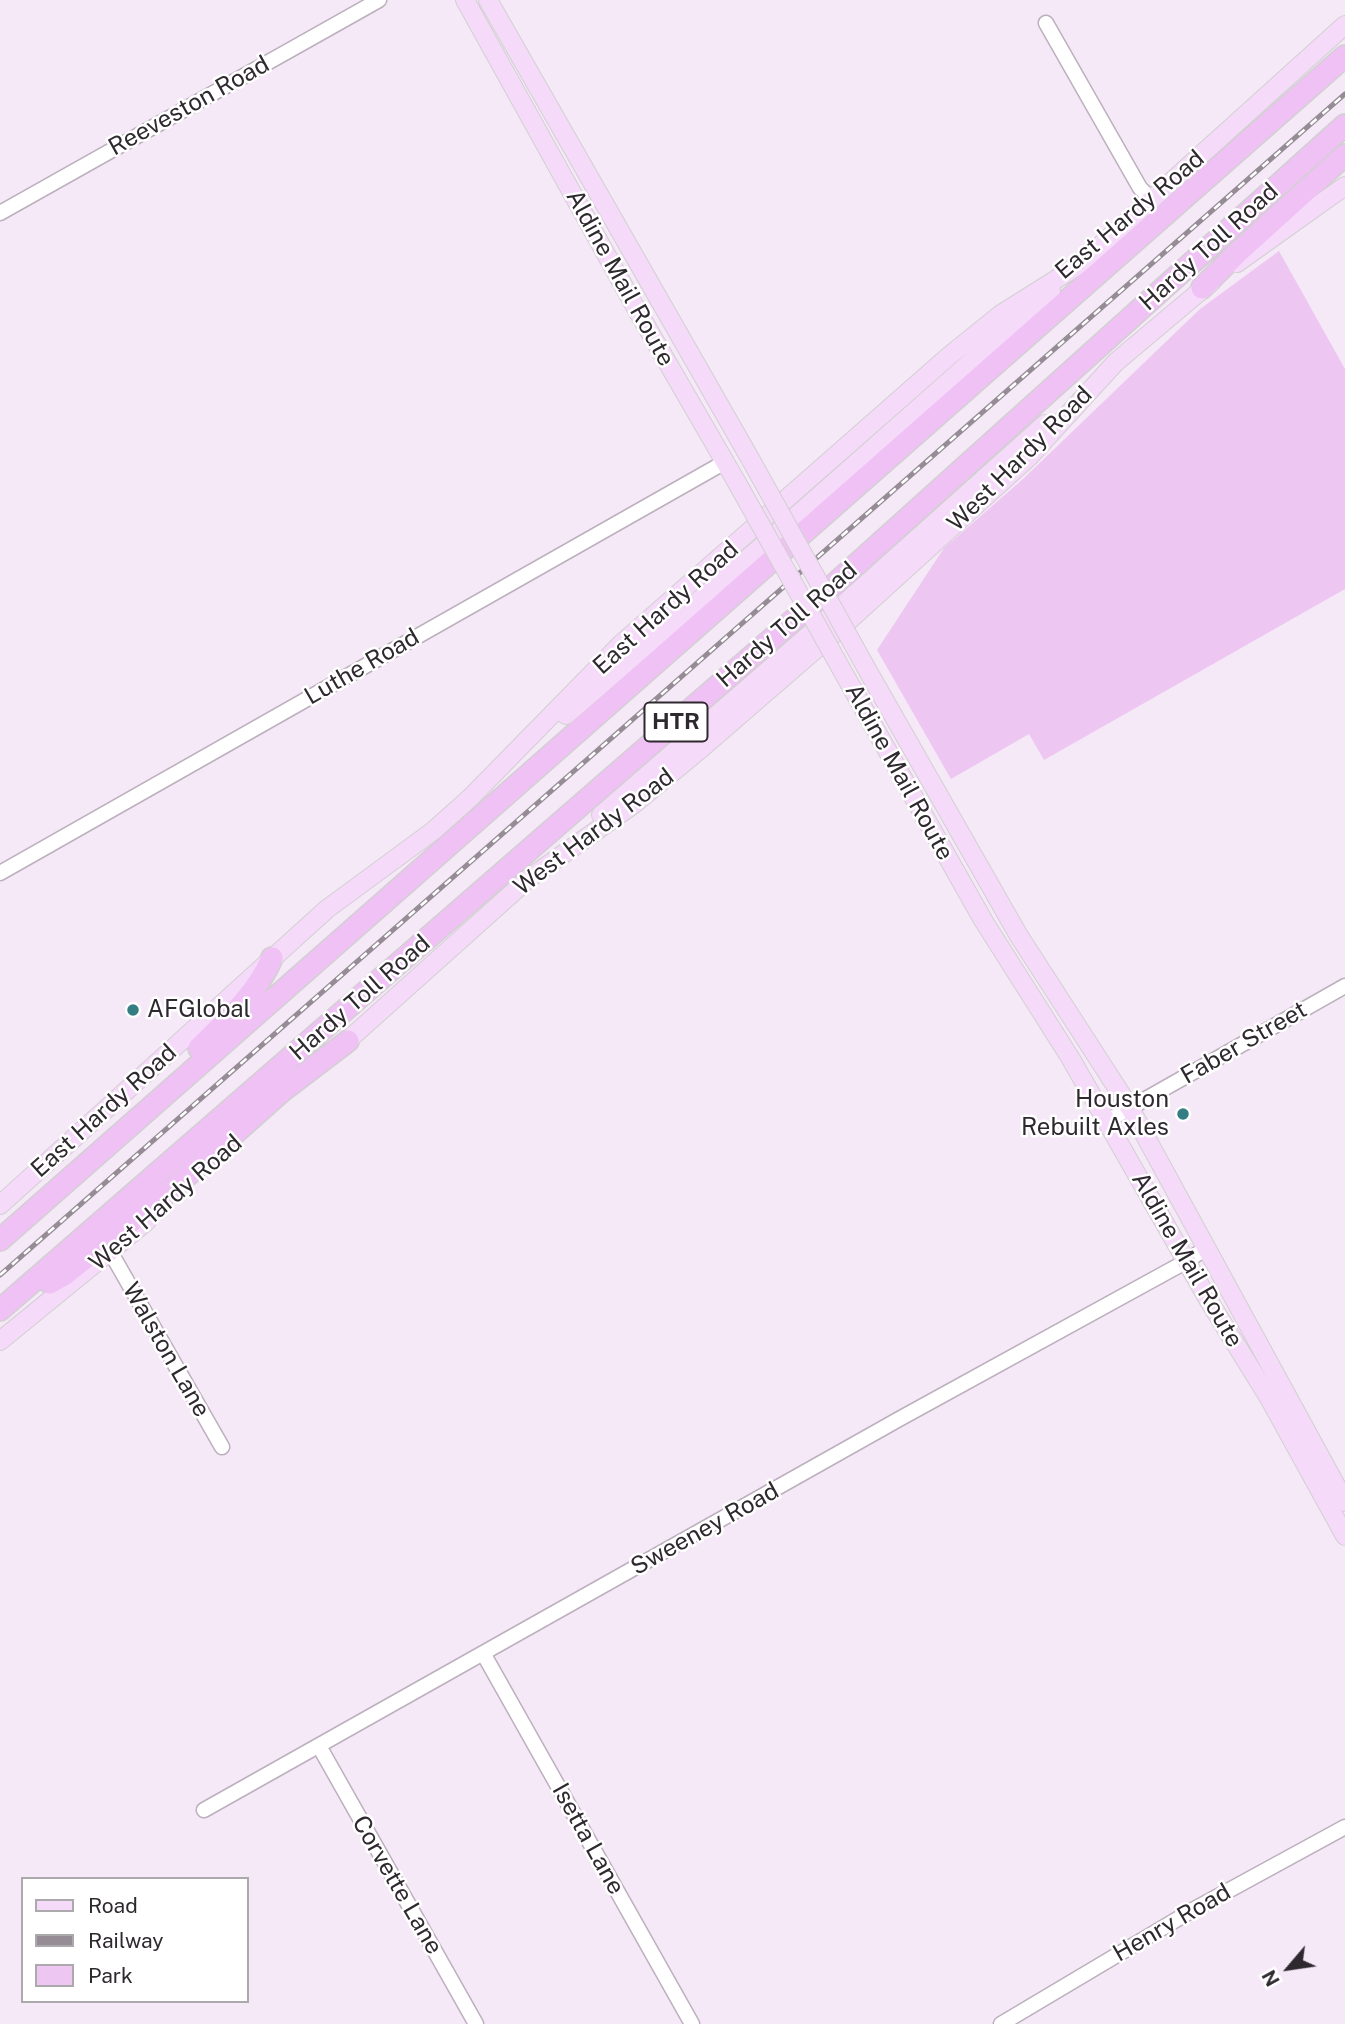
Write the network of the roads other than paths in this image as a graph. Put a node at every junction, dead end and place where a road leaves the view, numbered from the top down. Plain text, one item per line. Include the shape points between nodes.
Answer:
1 (379, 0) edge
2 (465, 0) edge
3 (488, 0) edge
4 (1045, 23) dead end
5 (1345, 25) edge
6 (1345, 56) edge
7 (1345, 125) edge
8 (572, 149) junction
9 (1345, 155) edge
10 (553, 159) junction
11 (1345, 186) edge
12 (1150, 199) junction
13 (0, 213) edge
14 (1079, 265) junction
15 (1202, 288) junction
16 (658, 297) junction
17 (637, 310) junction
18 (1116, 362) junction
19 (725, 462) junction
20 (787, 524) junction
21 (770, 540) junction
22 (835, 611) junction
23 (818, 627) junction
24 (470, 799) junction
25 (945, 804) junction
26 (926, 820) junction
27 (0, 873) edge
28 (528, 879) junction
29 (272, 958) junction
30 (1045, 974) junction
31 (1345, 986) edge
32 (1025, 988) junction
33 (348, 1041) junction
34 (1130, 1108) junction
35 (1107, 1121) junction
36 (0, 1205) edge
37 (0, 1223) edge
38 (0, 1240) edge
39 (1206, 1248) junction
40 (111, 1252) junction
41 (1186, 1261) junction
42 (1237, 1306) junction
43 (0, 1311) edge
44 (1219, 1318) junction
45 (0, 1341) edge
46 (222, 1447) dead end
47 (1306, 1450) junction
48 (1345, 1502) edge
49 (1345, 1536) edge
50 (483, 1653) junction
51 (318, 1746) junction
52 (204, 1810) dead end
53 (1345, 1827) edge
54 (476, 2024) edge
55 (692, 2024) edge
56 (1001, 2024) edge

1 - 13 street, Reeveston Road
2 - 10 main road, Aldine Mail Route
3 - 8 main road, Aldine Mail Route
4 - 12 street
5 - 12 main road, East Hardy Road
6 - 38 highway, HTR
7 - 43 highway, Hardy Toll Road / HTR via 828,590
8 - 10 main road
8 - 16 main road, Aldine Mail Route
9 - 15 highway
10 - 17 main road, Aldine Mail Route
11 - 15 main road, West Hardy Road
12 - 14 main road, East Hardy Road
14 - 20 main road
14 - 24 main road, East Hardy Road via 1001,314 949,356 621,644
15 - 18 main road, West Hardy Road
16 - 17 main road
16 - 20 main road, Aldine Mail Route, bridge
17 - 19 main road, Aldine Mail Route
18 - 22 main road
18 - 28 main road, West Hardy Road via 1030,456 845,624 634,804
19 - 21 main road, Aldine Mail Route, bridge
19 - 27 street, Luthe Road
20 - 21 main road
20 - 22 main road, Aldine Mail Route, bridge
21 - 23 main road, Aldine Mail Route, bridge
21 - 24 main road
22 - 23 main road
22 - 25 main road, Aldine Mail Route, bridge
23 - 26 main road, Aldine Mail Route, bridge
23 - 28 main road
24 - 29 main road, East Hardy Road via 327,909
25 - 26 main road
25 - 30 main road, Aldine Mail Route
26 - 32 main road, Aldine Mail Route
28 - 33 main road, West Hardy Road
29 - 36 main road, East Hardy Road
29 - 37 highway via 264,976 232,1015 178,1068
30 - 32 main road
30 - 34 main road, Aldine Mail Route
31 - 34 street, Faber Street
32 - 35 main road, Aldine Mail Route
33 - 40 main road, West Hardy Road
33 - 43 highway via 64,1275
34 - 35 street, Faber Street
34 - 39 main road, Aldine Mail Route
35 - 41 main road, Aldine Mail Route
39 - 41 street, Sweeney Road
39 - 42 main road, Aldine Mail Route
40 - 45 main road, West Hardy Road
40 - 46 street, Walston Lane
41 - 44 main road, Aldine Mail Route
41 - 50 street, Sweeney Road
42 - 44 main road
42 - 47 main road, Aldine Mail Route
44 - 47 main road, Aldine Mail Route
47 - 48 main road, Aldine Mail Route
47 - 49 main road, Aldine Mail Route
50 - 51 street, Sweeney Road
50 - 55 street, Isetta Lane
51 - 52 street, Sweeney Road
51 - 54 street, Corvette Lane
53 - 56 street, Henry Road via 1191,1911

